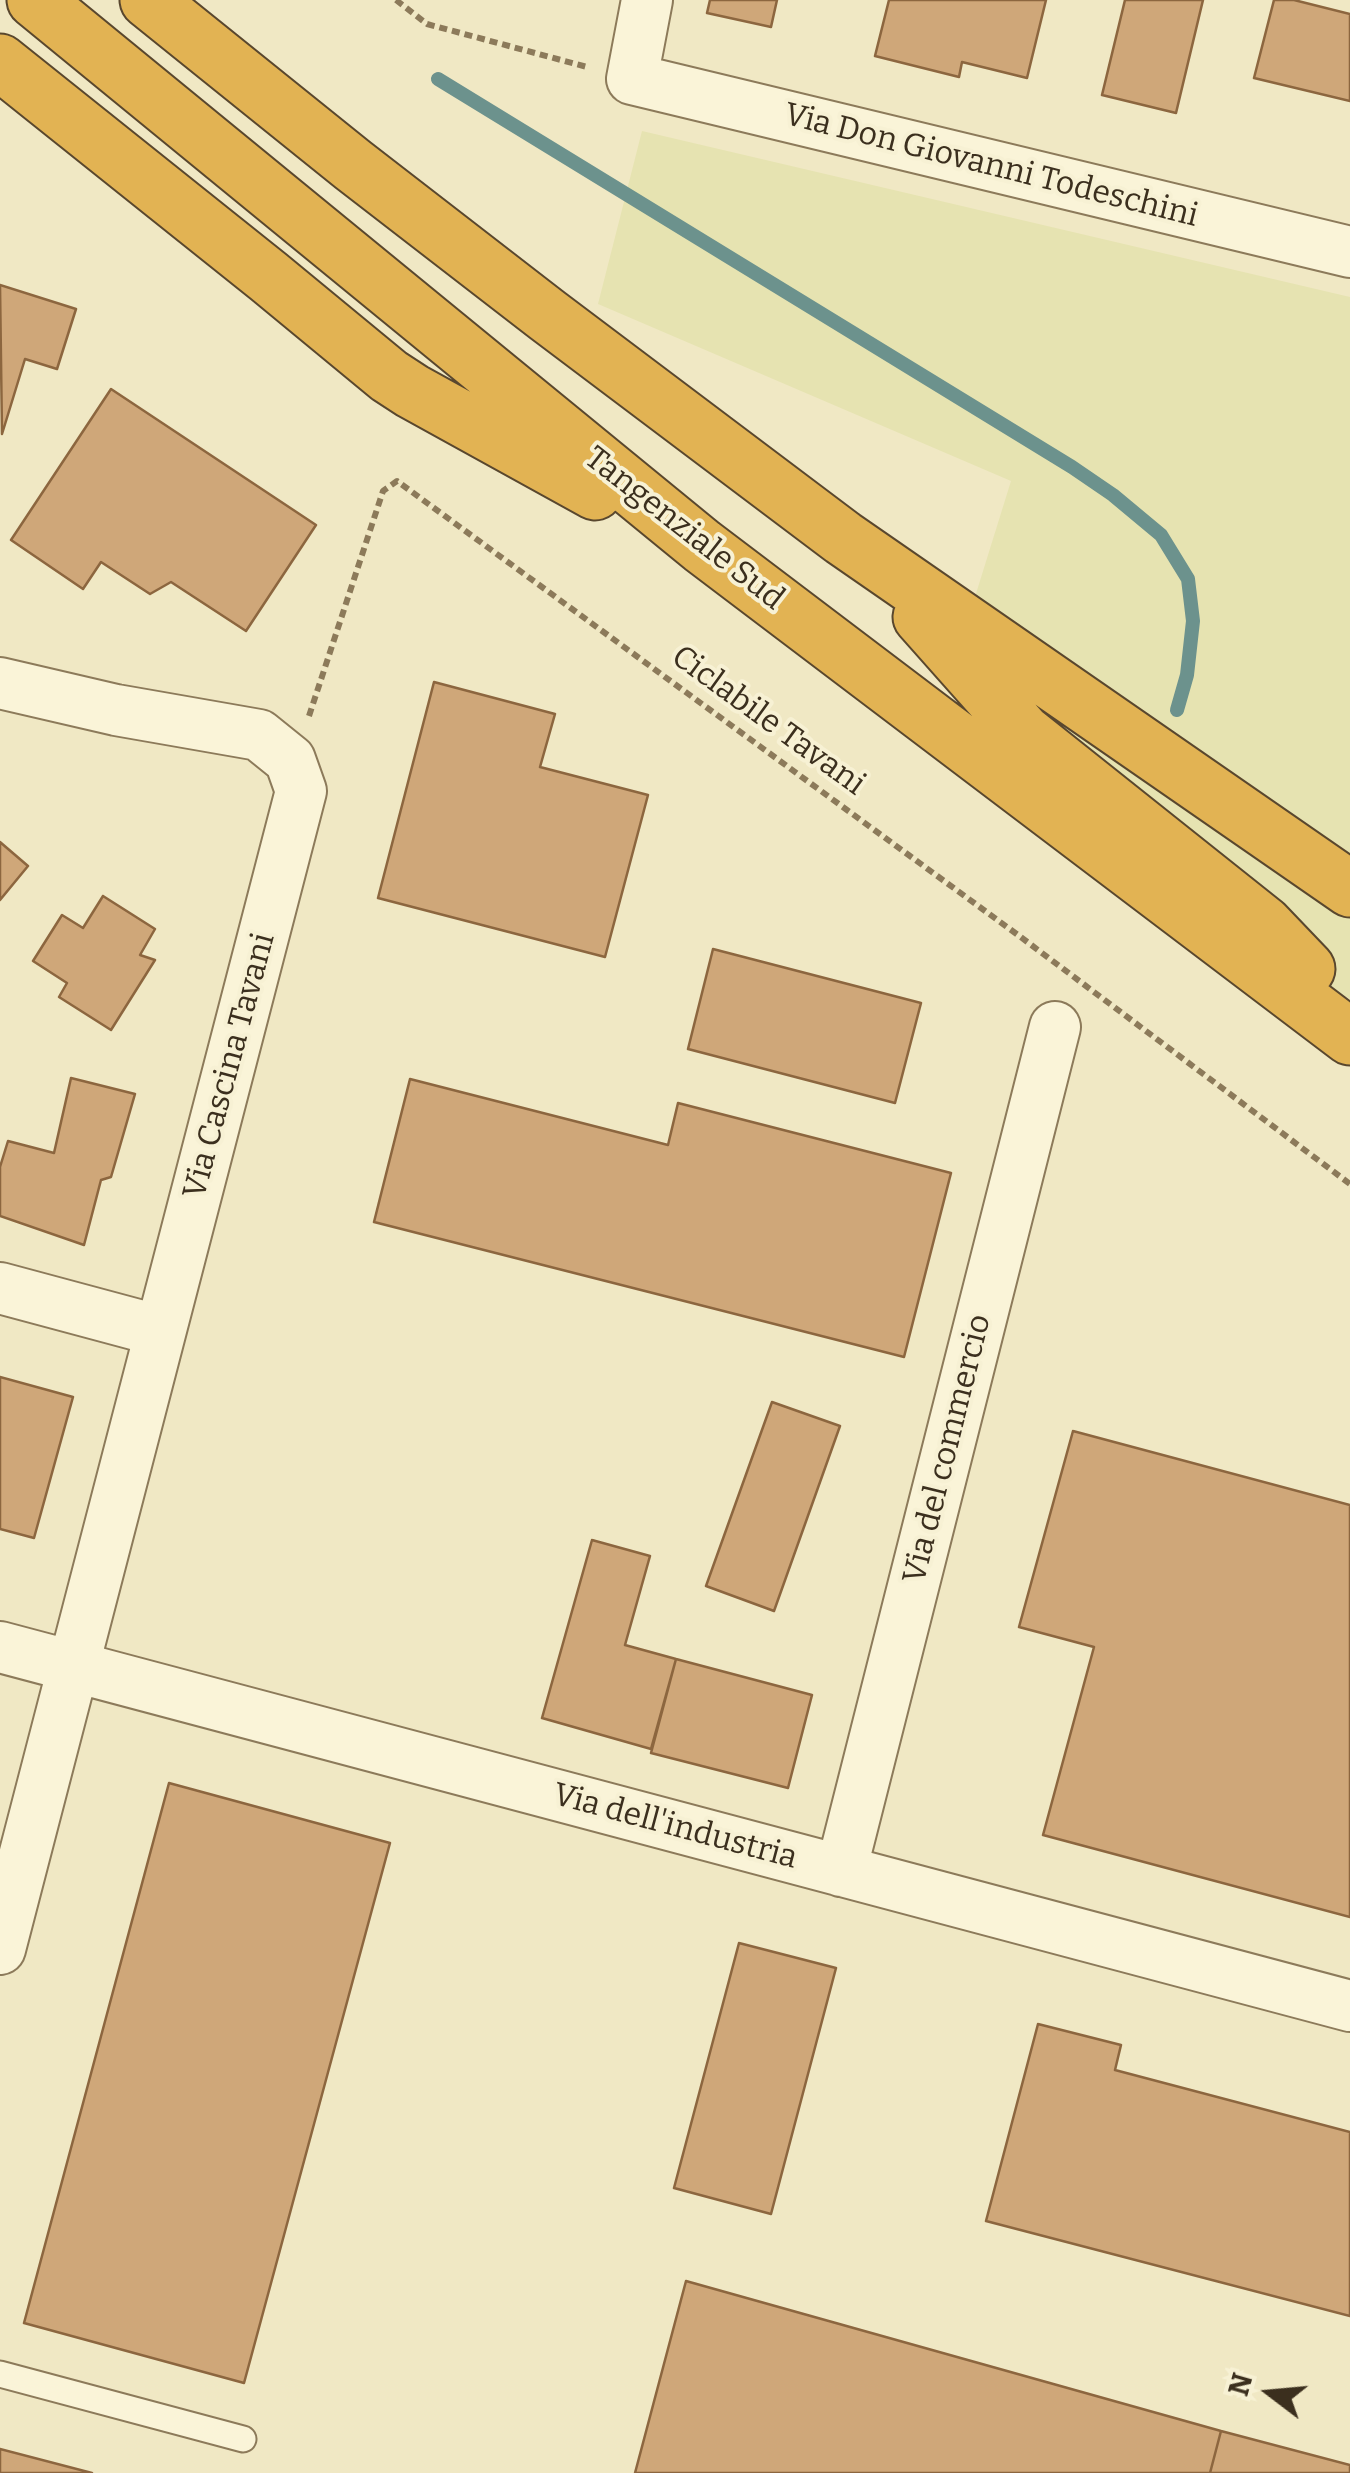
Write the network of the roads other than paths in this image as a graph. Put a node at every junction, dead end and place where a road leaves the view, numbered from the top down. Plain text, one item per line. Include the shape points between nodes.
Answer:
1 (35, 0) edge
2 (148, 0) edge
3 (648, 0) edge
4 (0, 62) edge
5 (1350, 252) edge
6 (843, 538) junction
7 (702, 546) junction
8 (0, 683) edge
9 (1350, 889) edge
10 (1350, 1014) edge
11 (1055, 1027) dead end
12 (1350, 1038) edge
13 (0, 1288) edge
14 (160, 1331) junction
15 (0, 1647) edge
16 (72, 1666) junction
17 (840, 1871) junction
18 (0, 1949) edge
19 (1350, 2006) edge
20 (0, 2374) edge
21 (242, 2439) dead end

1 - 7 highway, Tangenziale Sud
2 - 6 highway
3 - 5 street, Via Don Giovanni Todeschini via 632,79
4 - 7 highway via 389,376
6 - 9 highway
6 - 10 highway via 1023,732 1264,924
7 - 12 highway, Tangenziale Sud
8 - 14 street, Via Cascina Tavani via 259,735 290,760 301,792
11 - 17 street, Via del commercio
13 - 14 street
14 - 16 street, Via Cascina Tavani
15 - 16 street, Via dell'industria
16 - 17 street, Via dell'industria
16 - 18 street, Via Cascina Tavani
17 - 19 street, Via dell'industria
20 - 21 lane

